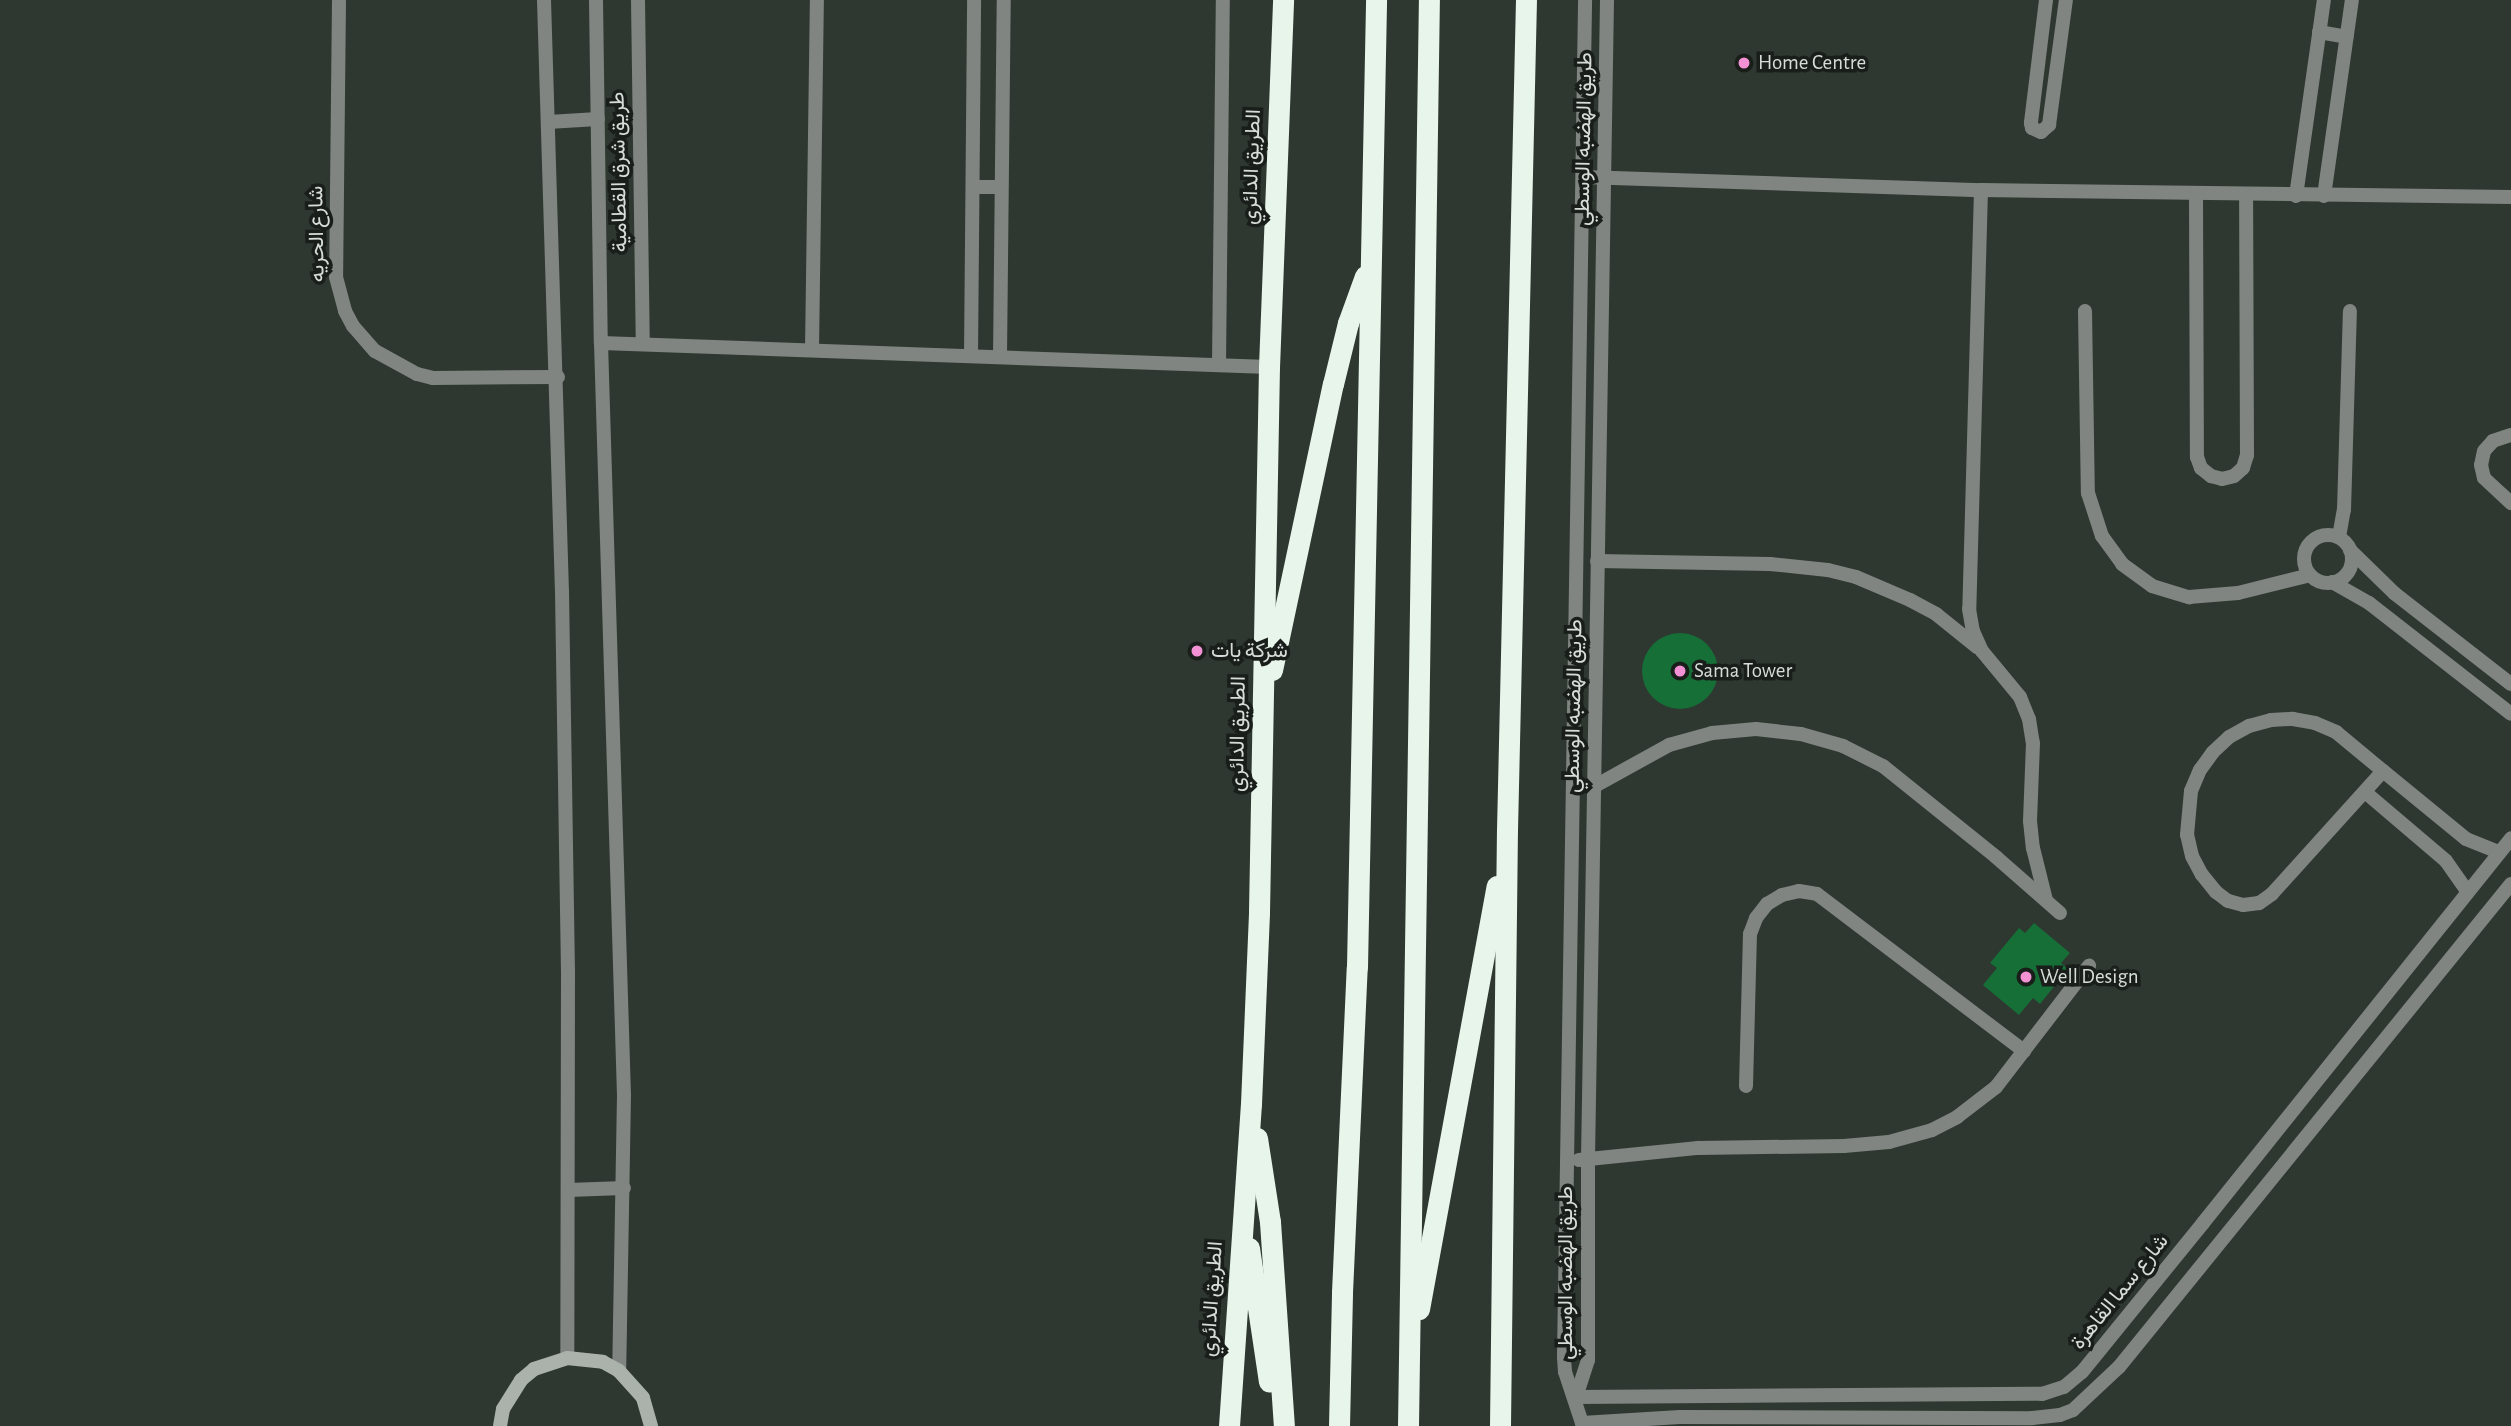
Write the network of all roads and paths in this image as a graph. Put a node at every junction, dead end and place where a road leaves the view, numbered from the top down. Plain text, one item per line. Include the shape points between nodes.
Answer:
1 (338, 0) edge
2 (544, 0) edge
3 (596, 0) edge
4 (638, 0) edge
5 (817, 0) edge
6 (974, 0) edge
7 (1004, 0) edge
8 (1223, 0) edge
9 (1283, 0) edge
10 (1376, 0) edge
11 (1429, 0) edge
12 (1526, 0) edge
13 (1585, 0) edge
14 (1606, 0) edge
15 (2046, 0) edge
16 (2066, 0) edge
17 (2323, 0) edge
18 (2352, 0) edge
19 (2319, 32) junction
20 (2347, 37) junction
21 (598, 119) junction
22 (548, 122) junction
23 (1583, 177) junction
24 (1605, 178) junction
25 (972, 187) junction
26 (1001, 187) junction
27 (1981, 190) junction
28 (2196, 194) junction
29 (2246, 195) junction
30 (2296, 196) junction
31 (2324, 196) junction
32 (2511, 197) edge
33 (1372, 258) junction
34 (2085, 311) dead end
35 (2350, 311) dead end
36 (601, 343) junction
37 (643, 344) junction
38 (812, 350) junction
39 (971, 356) junction
40 (1000, 357) junction
41 (1219, 365) junction
42 (1269, 367) junction
43 (558, 377) junction
44 (2511, 435) edge
45 (2511, 503) edge
46 (2339, 537) junction
47 (2350, 550) junction
48 (1597, 561) junction
49 (2310, 575) junction
50 (2332, 582) junction
51 (1982, 651) junction
52 (1574, 664) junction
53 (1596, 664) junction
54 (2511, 684) edge
55 (1263, 709) junction
56 (2511, 714) edge
57 (2383, 771) junction
58 (1594, 786) junction
59 (2365, 792) junction
60 (1507, 830) junction
61 (2511, 838) edge
62 (2498, 852) junction
63 (2511, 884) edge
64 (2467, 891) junction
65 (2046, 900) junction
66 (2060, 913) dead end
67 (2089, 966) dead end
68 (2024, 1051) junction
69 (1746, 1086) dead end
70 (1251, 1104) junction
71 (1588, 1159) junction
72 (1567, 1161) junction
73 (624, 1188) junction
74 (568, 1190) junction
75 (1243, 1208) junction
76 (567, 1357) junction
77 (1409, 1370) junction
78 (619, 1371) junction
79 (1679, 1394) junction
80 (2031, 1394) junction
81 (1576, 1397) junction
82 (1680, 1417) junction
83 (2032, 1418) junction
84 (1583, 1424) edge
85 (500, 1426) edge
86 (651, 1426) edge
87 (1229, 1426) edge
88 (1275, 1426) edge
89 (1284, 1426) edge
90 (1339, 1426) edge
91 (1408, 1426) edge
92 (1500, 1426) edge

1 - 43 street, شارع الحريه via 336,277 353,326 388,361 425,376
2 - 22 street
3 - 21 street
4 - 37 street, طريق شرق القطامية
5 - 38 street
6 - 25 street
7 - 26 street
8 - 41 street
9 - 42 highway, الطريق الدائري
10 - 33 highway
11 - 77 highway
12 - 60 highway
13 - 23 street, طريق الهضبه الوسطي
14 - 24 street, طريق الهضبه الوسطي
15 - 16 street via 2031,123 2041,132 2049,125
17 - 19 street
18 - 20 street
19 - 20 street
19 - 30 street
20 - 31 street
21 - 22 street
21 - 36 street
22 - 43 street
23 - 24 street
23 - 52 street, طريق الهضبه الوسطي
24 - 27 street
24 - 48 street, طريق الهضبه الوسطي
25 - 26 street
25 - 39 street
26 - 40 street
27 - 28 street
27 - 51 street via 1969,609
28 - 29 street
28 - 29 street via 2197,457 2201,468 2222,479 2243,468 2247,455
29 - 30 street
30 - 31 street
31 - 32 street
33 - 55 highway via 1348,323 1333,384
33 - 90 highway via 1357,967
34 - 49 street via 2088,493 2095,523 2116,556 2152,586 2189,597 2238,593
35 - 46 street via 2344,510
36 - 37 street
36 - 73 street
37 - 38 street
38 - 39 street
39 - 40 street
40 - 41 street
41 - 42 street
42 - 55 highway, الطريق الدائري
43 - 74 street
44 - 45 street via 2493,441 2484,451 2481,465 2484,478
46 - 47 street
46 - 49 street via 2323,535 2309,544 2304,559
47 - 50 street via 2347,574
47 - 54 street via 2394,593
48 - 51 street via 1770,564 1828,570 1910,600
48 - 53 street, طريق الهضبه الوسطي
49 - 50 street
50 - 56 street via 2369,603
51 - 65 street via 2020,697 2029,719 2033,743 2030,821
52 - 53 street
52 - 72 street, طريق الهضبه الوسطي
53 - 58 street, طريق الهضبه الوسطي
55 - 70 highway, الطريق الدائري
57 - 59 street
57 - 59 street via 2336,732 2315,723 2271,720 2249,726 2229,737 2200,770 2188,813 2192,856 2202,875 2228,901 2259,903
57 - 62 street via 2466,839
58 - 65 street via 1669,745 1712,733 1756,729 1801,734 1843,746 1883,766
58 - 71 street, طريق الهضبه الوسطي
59 - 64 street via 2446,861
60 - 77 highway
60 - 92 highway
61 - 62 street, شارع سما القاهرة
62 - 64 street, شارع سما القاهرة
63 - 83 street via 2119,1367 2073,1410
64 - 80 street, شارع سما القاهرة via 2082,1372 2064,1387
65 - 66 street
67 - 68 street
68 - 69 street via 1816,894 1799,891 1767,904 1750,934
68 - 71 street via 1996,1087 1958,1117 1933,1130 1889,1142 1698,1148
70 - 75 highway, الطريق الدائري
70 - 89 highway via 1269,1222
71 - 72 street
71 - 81 street, طريق الهضبه الوسطي via 1588,1360
72 - 81 street, طريق الهضبه الوسطي via 1564,1357
73 - 74 street
73 - 78 street
74 - 76 street
75 - 87 highway, الطريق الدائري
75 - 88 highway
76 - 78 street via 603,1362
76 - 85 street via 534,1369 521,1380 503,1409
77 - 91 highway
78 - 86 street via 643,1398
79 - 80 street, شارع سما القاهرة
79 - 81 street, شارع سما القاهرة
79 - 82 street
80 - 83 street
81 - 84 street
82 - 83 street
82 - 84 street

